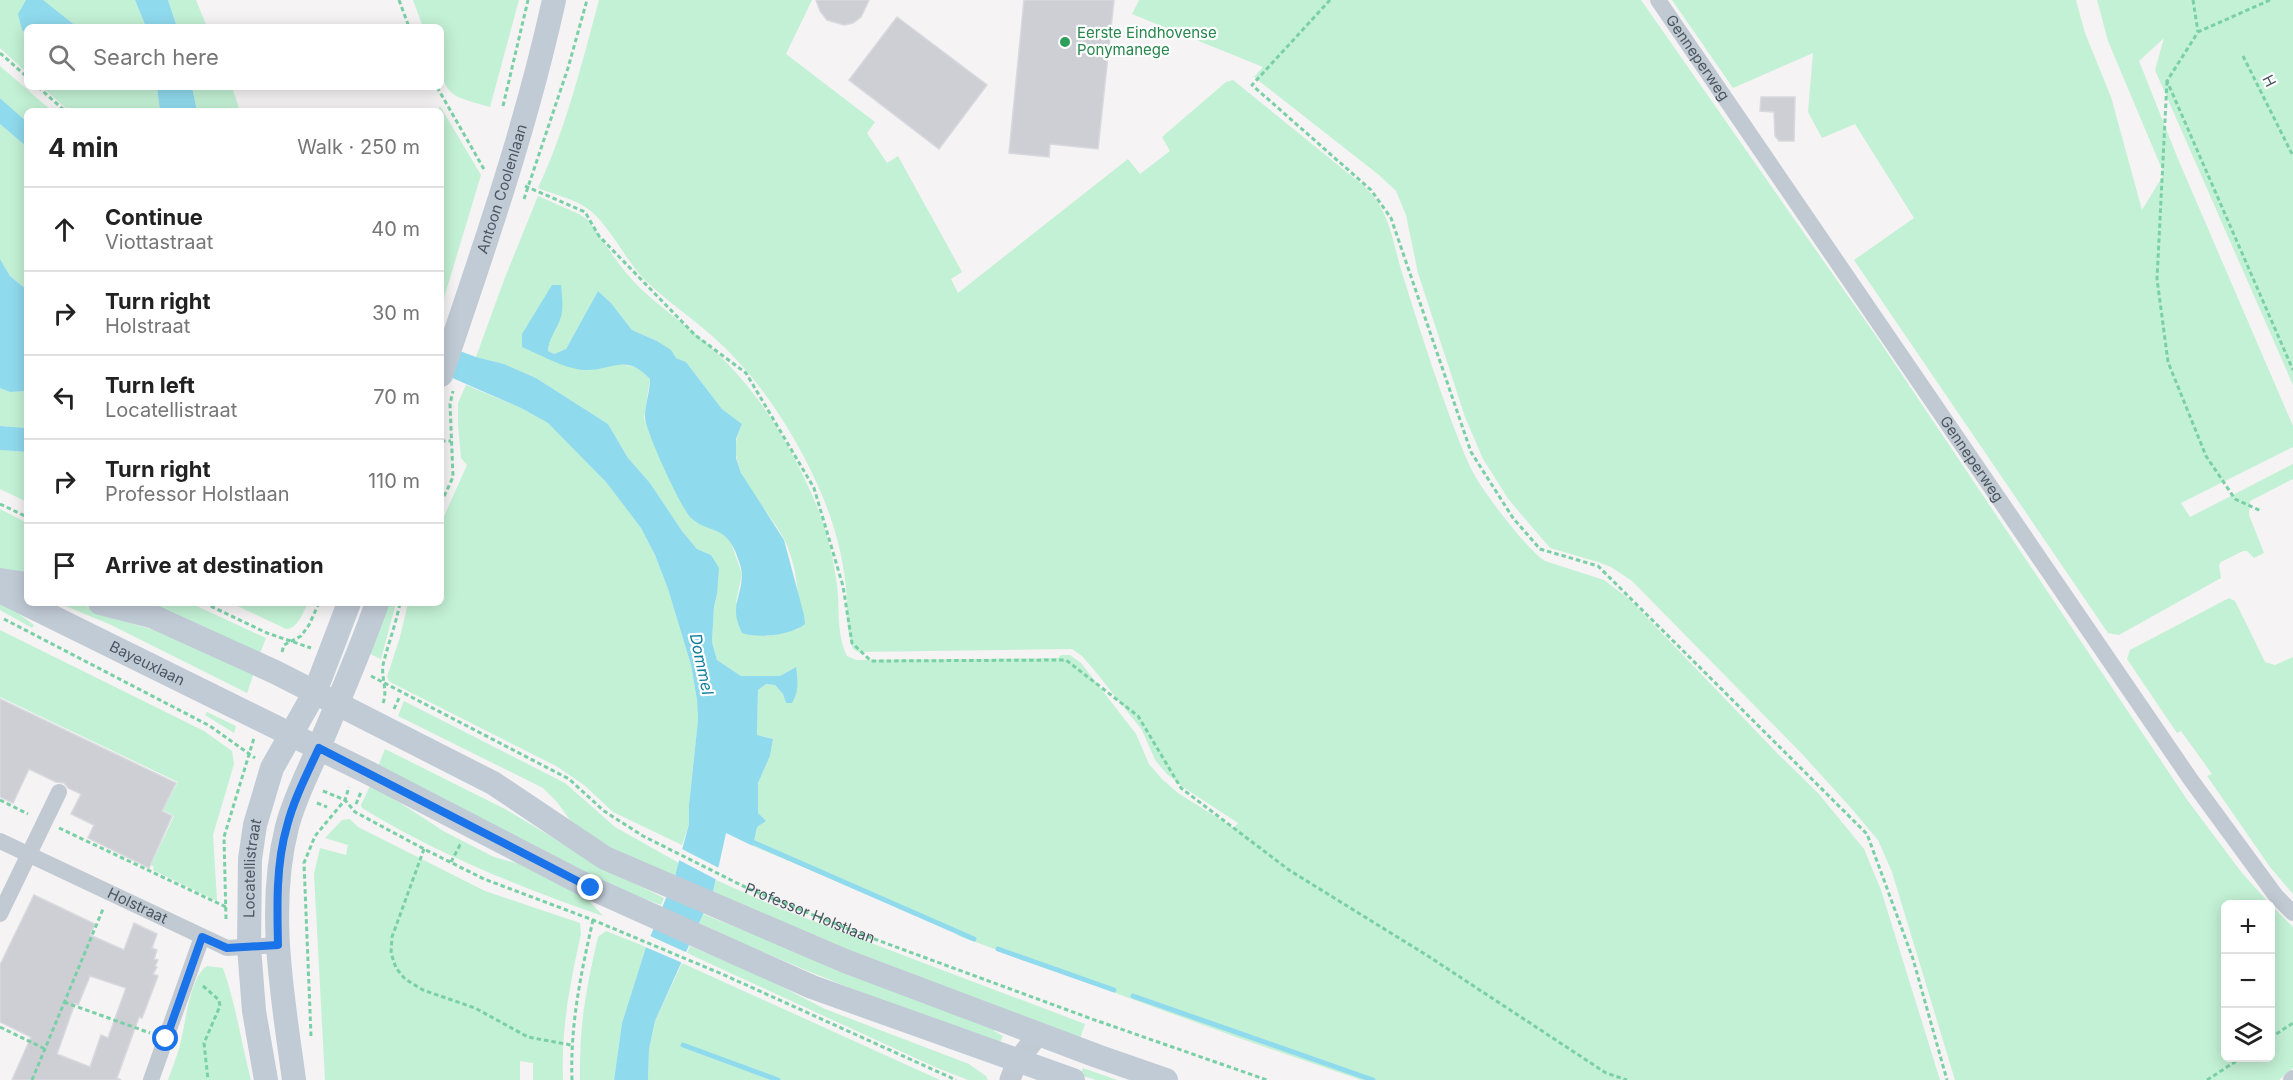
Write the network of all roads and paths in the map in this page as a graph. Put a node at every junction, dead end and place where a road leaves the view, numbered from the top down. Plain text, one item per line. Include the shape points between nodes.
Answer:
1 (399, 0) edge
2 (554, 0) edge
3 (587, 0) edge
4 (1330, 0) edge
5 (1658, 0) edge
6 (2193, 0) edge
7 (2270, 0) edge
8 (408, 24) edge
9 (2198, 32) junction
10 (0, 53) edge
11 (2243, 56) dead end
12 (24, 74) edge
13 (2167, 81) junction
14 (41, 90) edge
15 (439, 90) edge
16 (62, 108) edge
17 (2291, 148) edge
18 (2293, 156) edge
19 (486, 172) dead end
20 (2293, 370) edge
21 (448, 381) edge
22 (444, 441) edge
23 (451, 441) junction
24 (444, 496) edge
25 (0, 504) edge
26 (2262, 511) dead end
27 (24, 516) edge
28 (0, 580) edge
29 (24, 584) edge
30 (0, 591) edge
31 (24, 603) edge
32 (30, 606) edge
33 (112, 606) edge
34 (210, 606) edge
35 (318, 606) edge
36 (349, 606) edge
37 (376, 606) edge
38 (399, 606) edge
39 (0, 616) edge
40 (290, 642) junction
41 (309, 647) dead end
42 (384, 683) junction
43 (315, 692) junction
44 (399, 698) dead end
45 (337, 705) junction
46 (381, 708) dead end
47 (392, 713) dead end
48 (254, 736) dead end
49 (292, 736) junction
50 (319, 748) junction
51 (351, 781) dead end
52 (321, 791) dead end
53 (59, 792) dead end
54 (0, 800) edge
55 (345, 800) junction
56 (316, 802) dead end
57 (327, 807) dead end
58 (45, 822) junction
59 (0, 841) edge
60 (466, 847) dead end
61 (424, 849) junction
62 (30, 856) junction
63 (451, 862) junction
64 (110, 894) junction
65 (226, 907) dead end
66 (2293, 913) edge
67 (0, 914) edge
68 (593, 920) junction
69 (202, 937) junction
70 (278, 945) junction
71 (249, 947) junction
72 (197, 981) dead end
73 (64, 1002) junction
74 (2293, 1023) edge
75 (0, 1027) edge
76 (1039, 1034) junction
77 (2275, 1035) edge
78 (166, 1039) junction
79 (311, 1042) dead end
80 (572, 1045) junction
81 (45, 1049) junction
82 (2235, 1062) edge
83 (1024, 1072) edge
84 (32, 1080) edge
85 (151, 1080) edge
86 (208, 1080) edge
87 (266, 1080) edge
88 (294, 1080) edge
89 (572, 1080) edge
90 (956, 1080) edge
91 (1073, 1080) edge
92 (1166, 1080) edge
93 (1268, 1080) edge
94 (1627, 1080) edge
95 (1947, 1080) edge
96 (2207, 1080) edge

1 - 8 path
2 - 21 main road, Antoon Coolenlaan via 508,179 454,337
3 - 94 path, Antoon Coolenlaan via 528,187 585,212 599,236 695,335 746,374 814,488 843,586 852,643 871,661 1066,660 1138,716 1181,788 1289,870 1605,1072
4 - 95 path via 1252,85 1371,190 1391,218 1472,452 1512,518 1540,549 1598,566 1867,834 1913,959
5 - 66 street, Genneperweg via 2191,780 2276,896
6 - 9 path
7 - 9 path
9 - 13 path
10 - 12 path
11 - 17 path, H
13 - 20 path
13 - 26 path via 2157,279 2168,362 2206,456 2235,499
14 - 16 path
15 - 19 path
17 - 18 path, H
21 - 23 path
22 - 23 path
23 - 24 path via 453,477
25 - 27 path
28 - 29 main road
30 - 31 main road, Bayeuxlaan
32 - 49 main road, Bayeuxlaan
33 - 43 main road via 154,617
34 - 40 path
35 - 40 path via 301,636
36 - 43 main road
37 - 45 main road
38 - 42 path via 383,667
39 - 48 path, Bayeuxlaan via 210,726 249,754
40 - 41 path
42 - 46 path via 386,697
42 - 93 path, Professor Holstlaan via 569,779 604,811 643,836 749,889 1048,1003
43 - 45 main road, Professor Holstlaan
43 - 49 main road
44 - 47 path
45 - 50 main road
45 - 76 main road, Professor Holstlaan via 493,783 605,858 845,961
49 - 50 main road
49 - 71 main road, Locatellistraat via 272,768 255,825 250,859
50 - 70 main road, Locatellistraat via 287,826 280,864
50 - 83 main road via 591,888 812,987
51 - 55 path
52 - 55 path
53 - 58 street
54 - 58 path
55 - 61 path via 356,812
55 - 79 path via 315,836 304,863
56 - 57 path
58 - 62 street
58 - 65 path
59 - 62 street, Holstraat
60 - 63 path via 460,844
61 - 63 path
61 - 80 path via 392,938 396,968 423,990 475,1008 528,1038
62 - 64 street, Holstraat
62 - 67 street
63 - 68 path via 484,879
64 - 69 street, Holstraat
64 - 73 path
68 - 80 path via 576,998
68 - 90 path via 723,974
69 - 71 street, Holstraat via 227,948
69 - 78 street
70 - 71 street, Holstraat
70 - 88 main road, Locatellistraat
71 - 87 main road, Locatellistraat via 254,1011
72 - 86 path via 219,1000 220,1006 204,1043
73 - 78 path
73 - 81 path
74 - 77 path
75 - 81 path
76 - 83 street
76 - 92 main road, Professor Holstlaan
78 - 85 street
80 - 89 path
81 - 84 path
82 - 96 path
83 - 91 main road

